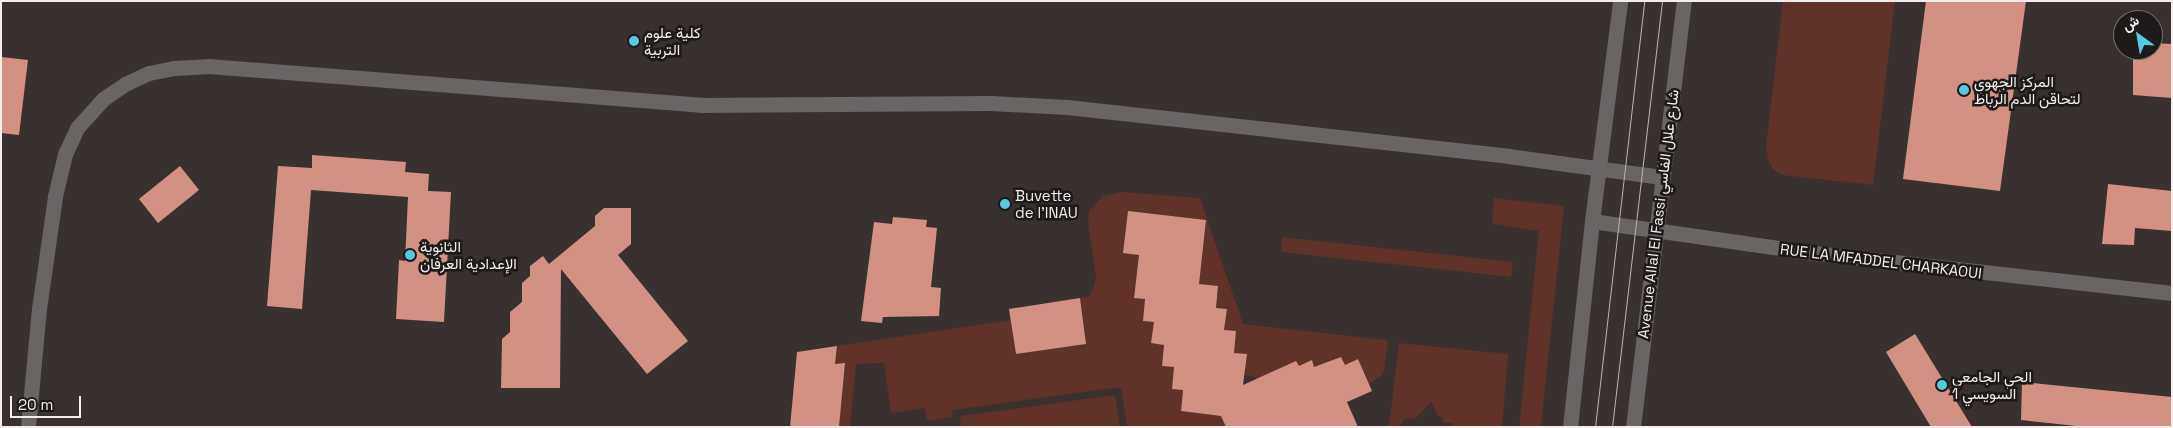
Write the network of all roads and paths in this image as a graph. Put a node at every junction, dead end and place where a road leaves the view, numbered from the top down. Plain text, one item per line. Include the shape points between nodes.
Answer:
1 (1620, 1) edge
2 (1684, 1) edge
3 (1599, 168) junction
4 (1662, 176) junction
5 (1592, 221) junction
6 (1656, 232) junction
7 (2172, 293) edge
8 (28, 427) edge
9 (1570, 427) edge
10 (1633, 427) edge

1 - 3 street
2 - 4 street, Avenue Allal El Fassi شارع علال الفاسي
3 - 4 street
3 - 5 street
3 - 8 street via 1067,107 973,103 700,105 208,66 149,72 103,99 77,128 65,154 55,196 39,309
4 - 6 street, Avenue Allal El Fassi شارع علال الفاسي
5 - 6 street, RUE LA MFADDEL CHARKAOUI
5 - 9 street
6 - 7 street, RUE LA MFADDEL CHARKAOUI
6 - 10 street, Avenue Allal El Fassi شارع علال الفاسي

